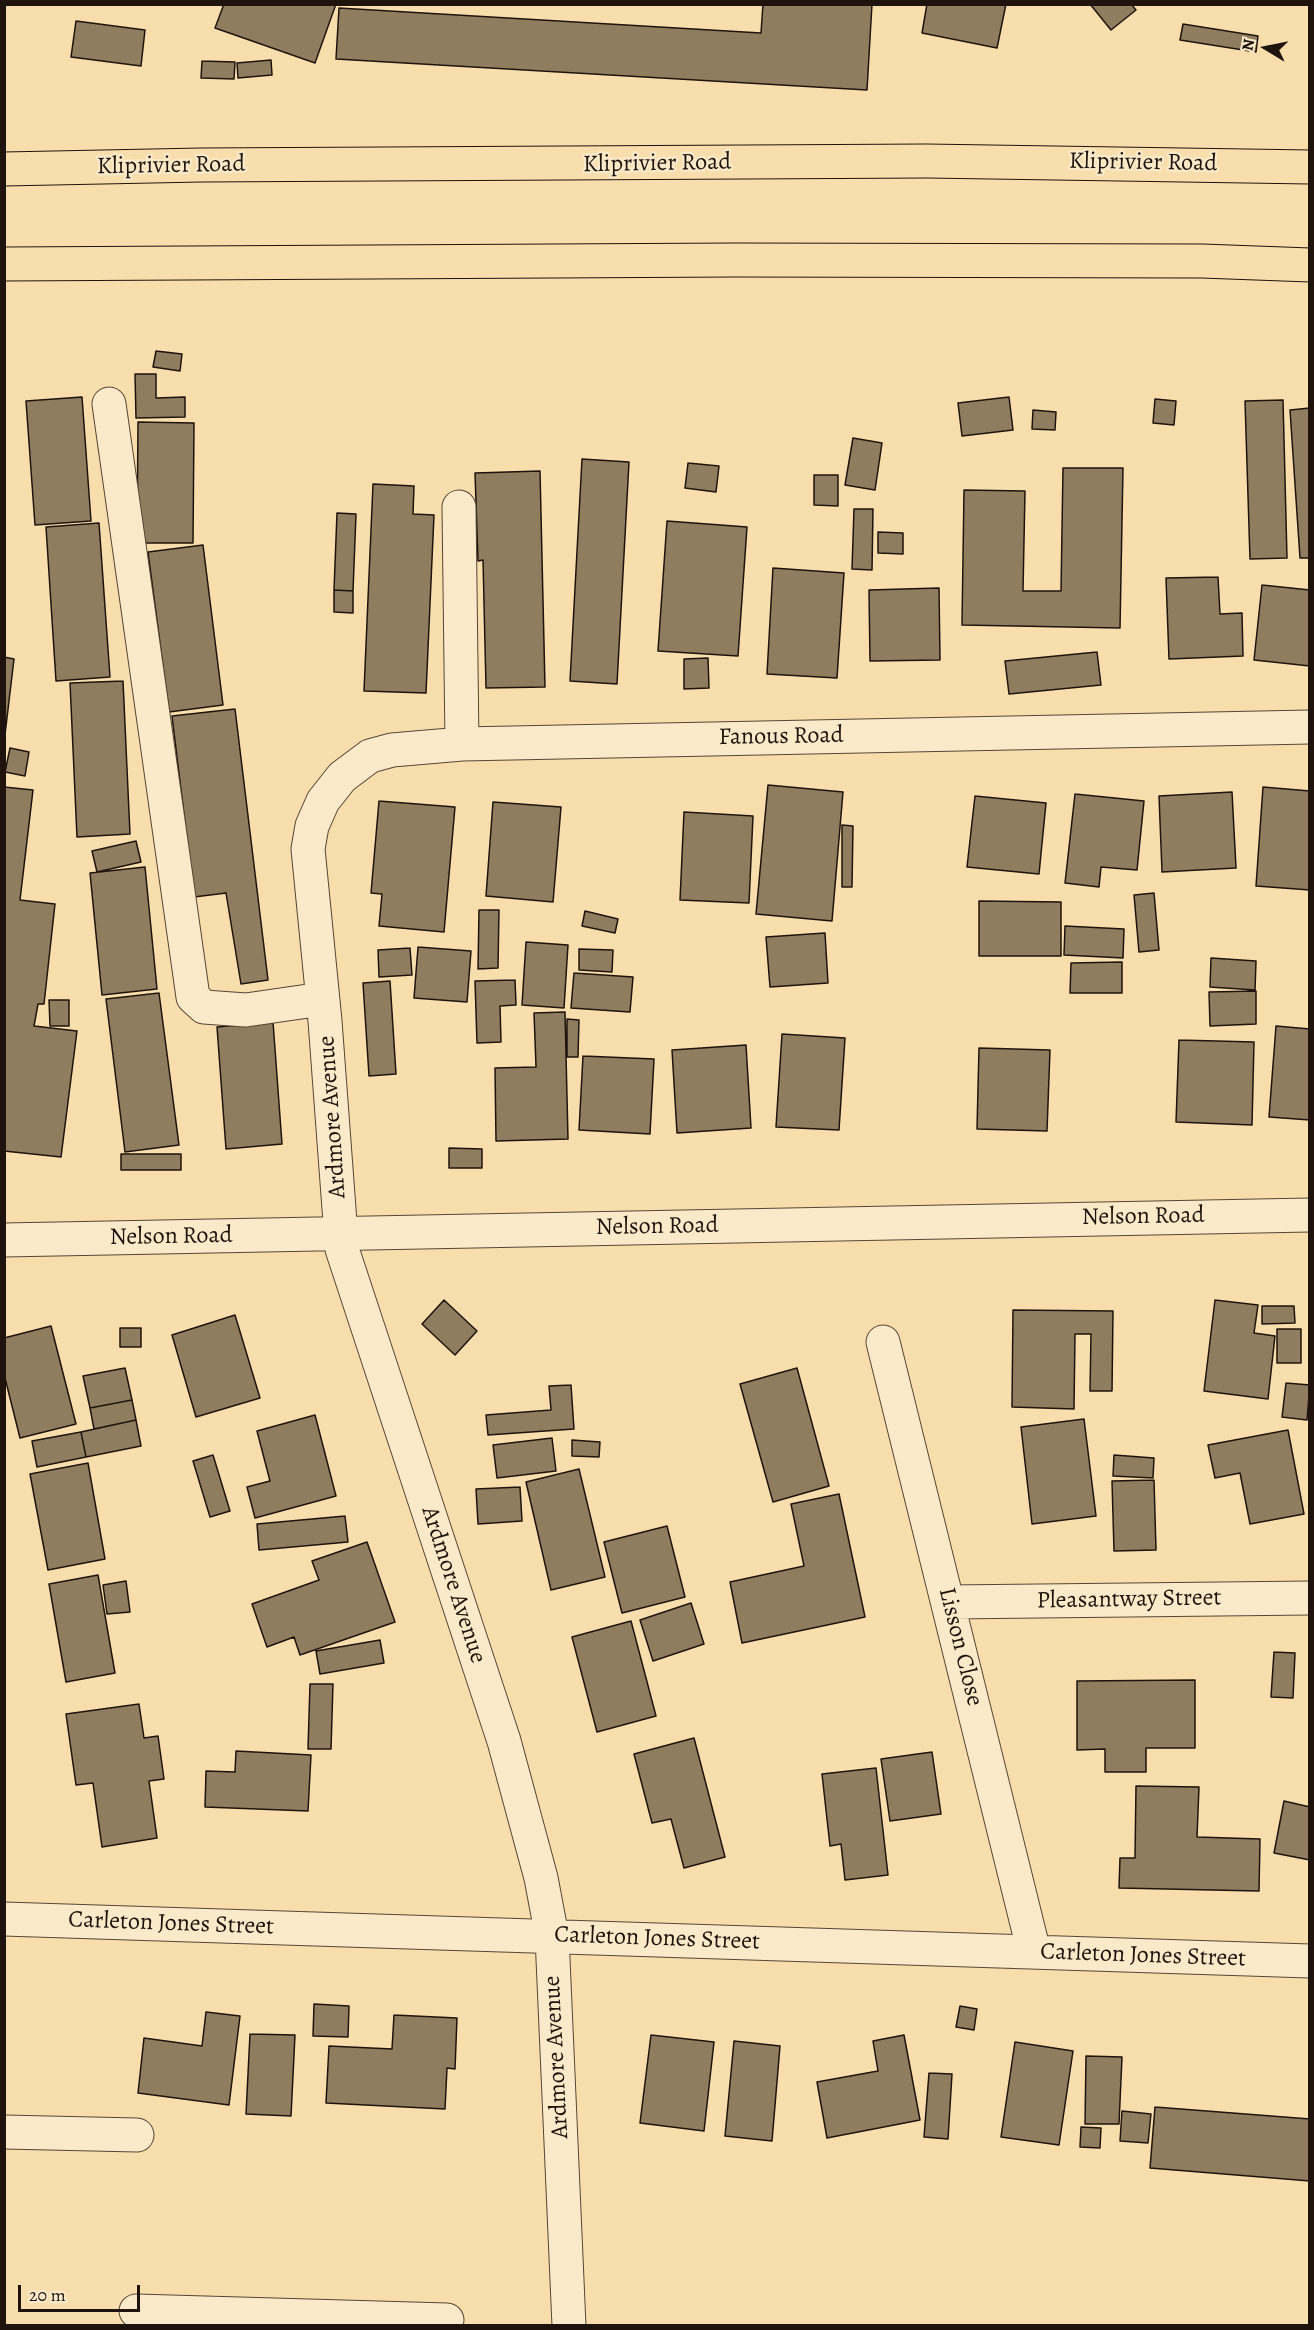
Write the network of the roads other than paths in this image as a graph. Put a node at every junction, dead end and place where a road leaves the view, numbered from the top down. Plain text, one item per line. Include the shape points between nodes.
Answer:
1 (1310, 167) edge
2 (4, 169) edge
3 (4, 264) edge
4 (1310, 265) edge
5 (108, 404) dead end
6 (459, 507) dead end
7 (1310, 727) edge
8 (462, 744) junction
9 (308, 849) joint
10 (322, 999) junction
11 (1310, 1215) edge
12 (340, 1233) junction
13 (4, 1239) edge
14 (883, 1342) dead end
15 (1310, 1598) edge
16 (949, 1602) junction
17 (6, 1914) edge
18 (552, 1936) junction
19 (1034, 1952) junction
20 (1310, 1961) edge
21 (4, 2132) edge
22 (137, 2135) dead end
23 (136, 2311) dead end
24 (447, 2320) dead end
25 (569, 2325) edge

1 - 2 main road, Kliprivier Road via 927,161
3 - 4 main road via 807,260
5 - 10 street via 193,997 204,1006 246,1010
6 - 8 street
7 - 8 street, Fanous Road
8 - 9 street, Fanous Road via 392,750 370,756 342,777 323,801 312,826
9 - 10 street, Ardmore Avenue
10 - 12 street, Ardmore Avenue
11 - 12 street, Nelson Road
12 - 13 street, Nelson Road
12 - 18 street, Ardmore Avenue via 352,1287 504,1741 541,1878
14 - 16 street, Lisson Close
15 - 16 street, Pleasantway Street
16 - 19 street, Lisson Close
17 - 18 street, Carleton Jones Street
18 - 19 street, Carleton Jones Street
18 - 25 street, Ardmore Avenue
19 - 20 street, Carleton Jones Street
21 - 22 street
23 - 24 street

